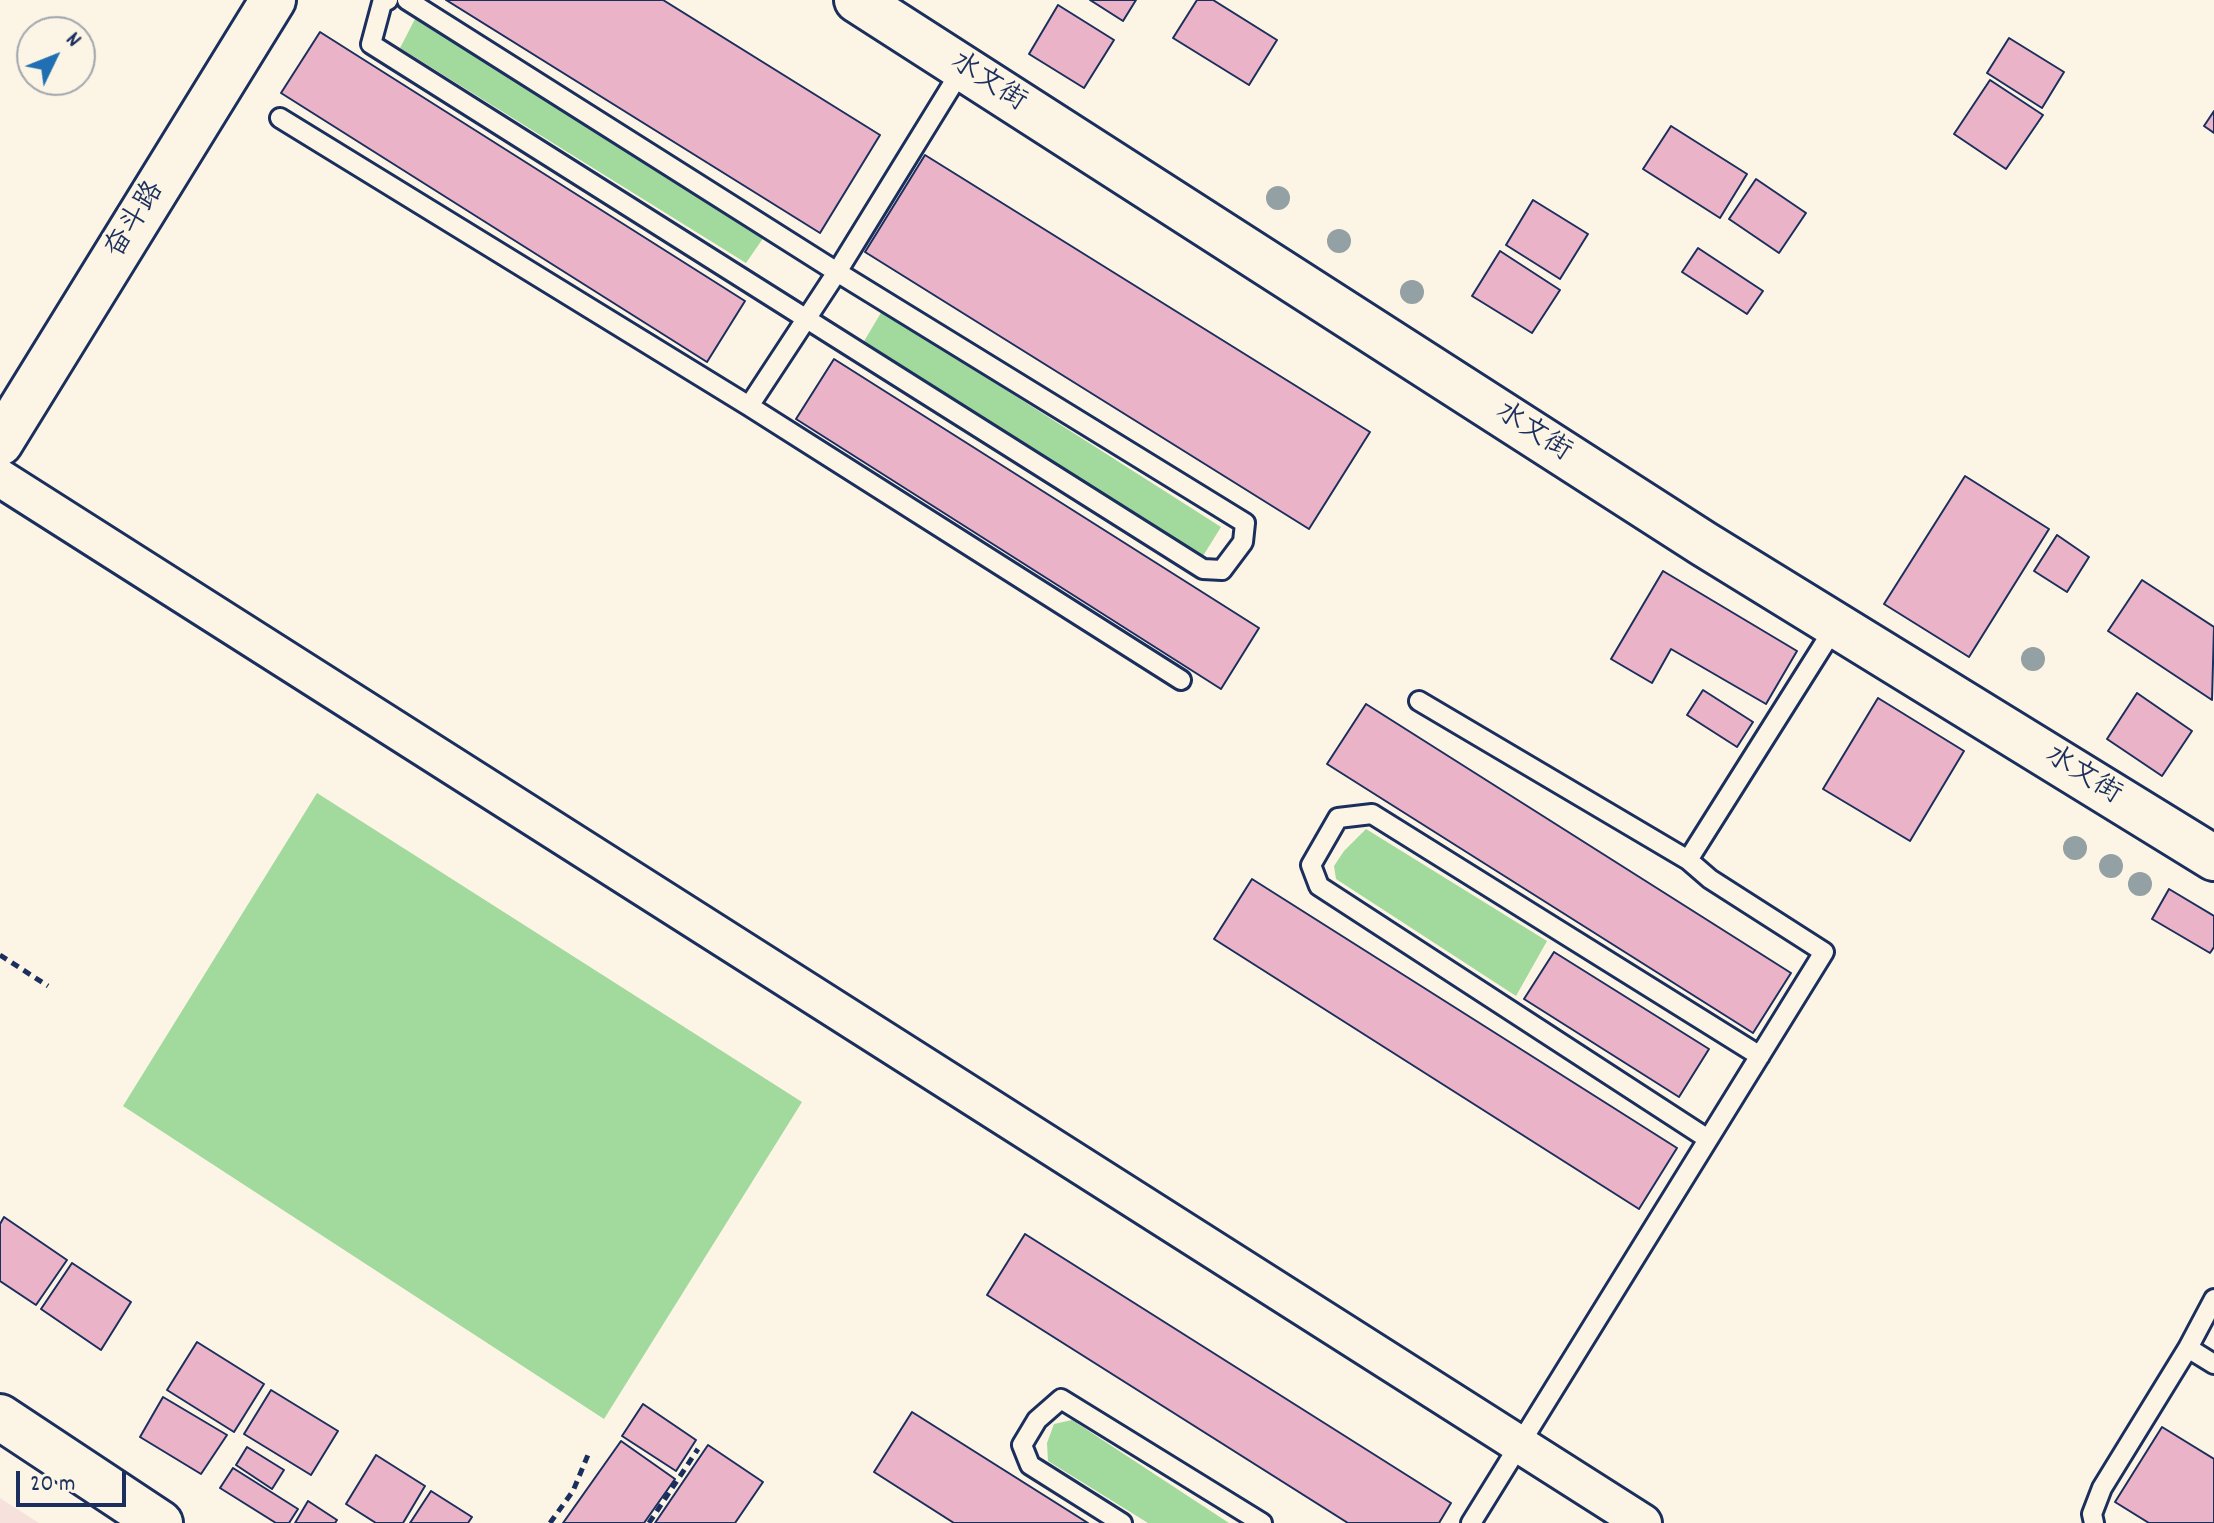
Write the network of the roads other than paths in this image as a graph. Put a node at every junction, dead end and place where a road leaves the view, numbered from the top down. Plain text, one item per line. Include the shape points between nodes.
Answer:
1 (273, 0) edge
2 (388, 0) edge
3 (407, 0) edge
4 (857, 0) edge
5 (962, 69) junction
6 (280, 118) dead end
7 (837, 272) junction
8 (807, 318) junction
9 (749, 406) junction
10 (0, 443) edge
11 (0, 478) edge
12 (1836, 625) junction
13 (1181, 680) dead end
14 (1419, 701) dead end
15 (2214, 858) edge
16 (1688, 860) junction
17 (1760, 1056) junction
18 (1708, 1139) junction
19 (2214, 1299) edge
20 (2188, 1348) junction
21 (2214, 1364) edge
22 (0, 1417) edge
23 (1519, 1445) junction
24 (160, 1523) edge
25 (1122, 1523) edge
26 (1262, 1523) edge
27 (1471, 1523) edge
28 (1643, 1523) edge
29 (2094, 1523) edge

1 - 10 street, 奋斗路
2 - 8 lane via 382,3 371,44
3 - 7 lane
4 - 5 street, 水文街
5 - 7 lane
5 - 12 street, 水文街
6 - 9 lane
7 - 8 lane
7 - 8 lane via 1245,523 1243,542 1222,570 1203,569
8 - 9 lane
9 - 13 lane
11 - 23 street
12 - 15 street, 水文街
12 - 16 lane
14 - 16 lane
16 - 17 lane via 1824,952
17 - 18 lane
17 - 18 lane via 1372,814 1338,818 1311,865 1319,886
18 - 23 lane
19 - 20 lane
20 - 21 lane
20 - 29 lane via 2102,1488
22 - 24 street
23 - 27 lane
23 - 28 street
25 - 26 lane via 1030,1465 1022,1445 1037,1420 1061,1399

